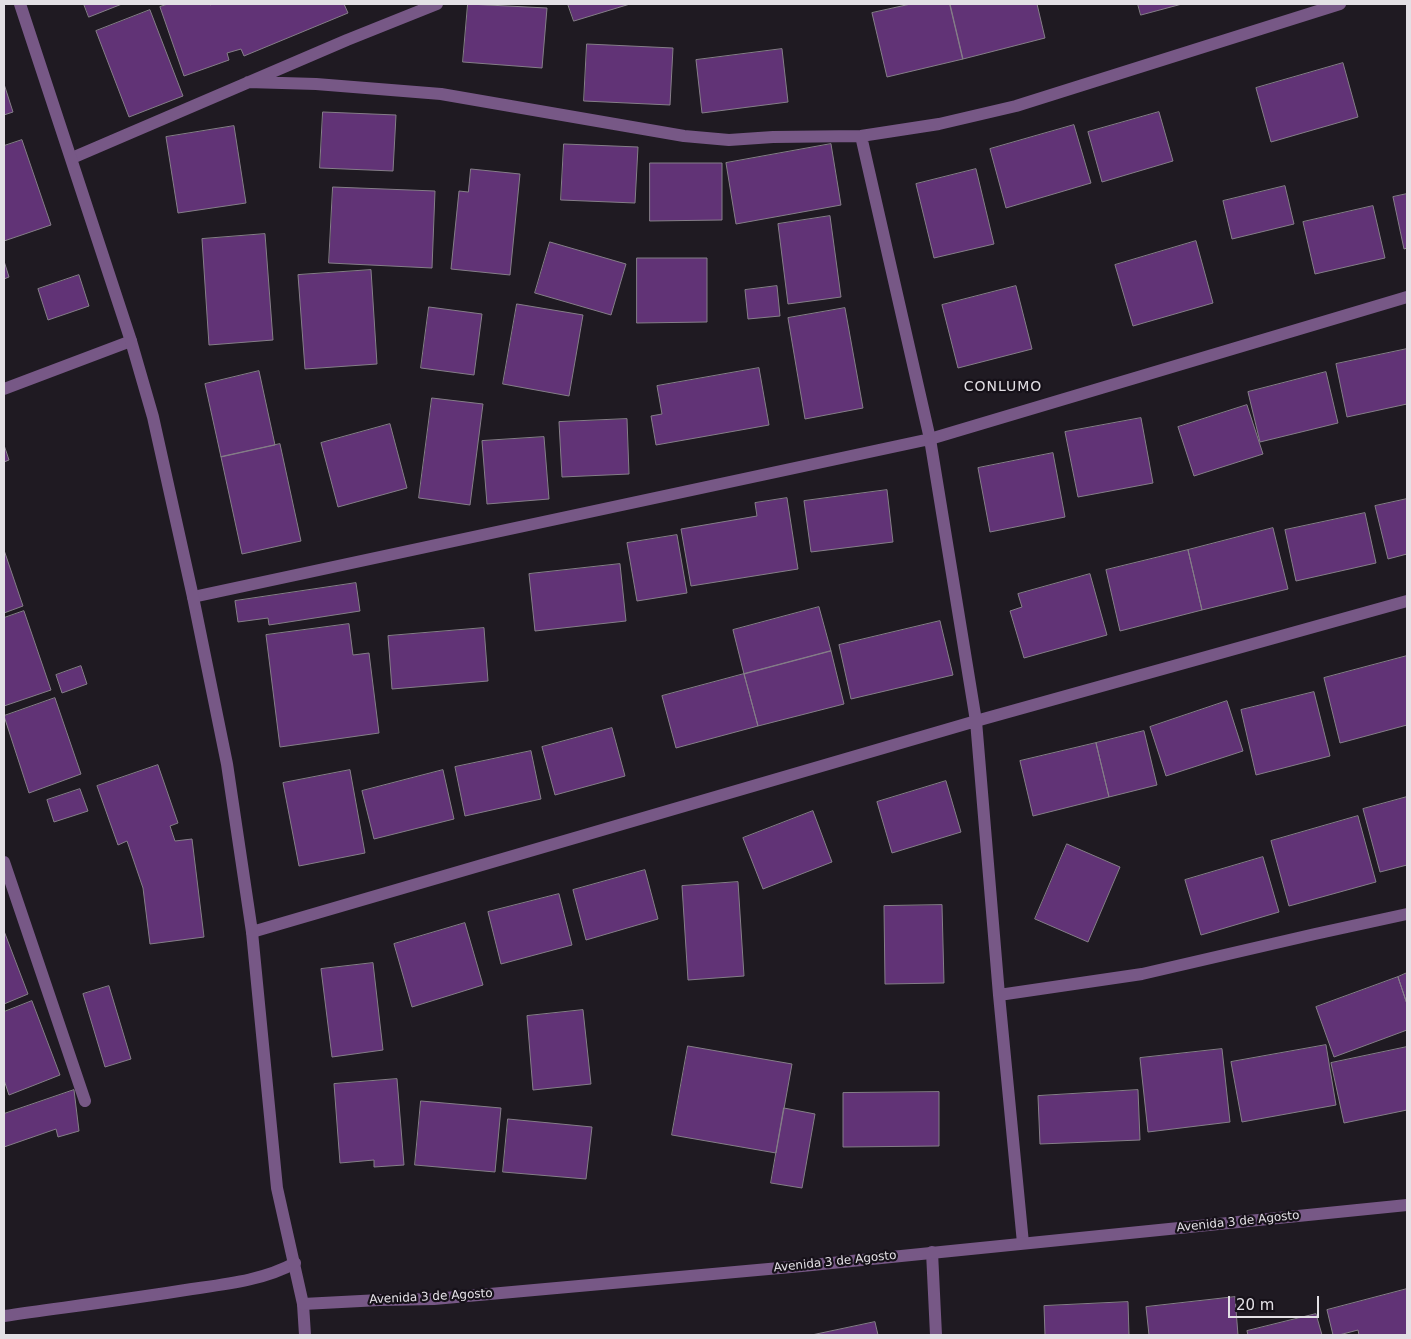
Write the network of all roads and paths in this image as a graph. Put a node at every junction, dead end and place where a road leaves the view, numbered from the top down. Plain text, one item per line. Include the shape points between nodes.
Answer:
1 (20, 4) edge
2 (437, 4) edge
3 (1340, 4) edge
4 (248, 82) junction
5 (861, 136) junction
6 (72, 158) junction
7 (1407, 297) edge
8 (131, 341) junction
9 (4, 390) edge
10 (930, 439) junction
11 (193, 597) junction
12 (1407, 601) edge
13 (976, 721) junction
14 (4, 862) edge
15 (1407, 914) edge
16 (252, 932) junction
17 (999, 996) junction
18 (85, 1101) dead end
19 (1407, 1205) edge
20 (1023, 1243) junction
21 (932, 1252) junction
22 (295, 1264) junction
23 (303, 1304) junction
24 (4, 1316) edge
25 (305, 1335) edge
26 (936, 1335) edge

1 - 6 street
2 - 4 street
3 - 5 street via 1016,106 939,124
4 - 5 street via 441,94 720,140
4 - 6 street
5 - 10 street
6 - 8 street
7 - 10 street
8 - 9 street
8 - 11 street via 153,417
10 - 11 street
10 - 13 street
11 - 16 street via 227,764
12 - 13 street
13 - 16 street
13 - 17 street
14 - 18 street
15 - 17 street via 1142,974
16 - 22 street via 277,1188
17 - 20 street
19 - 20 street, Avenida 3 de Agosto
20 - 21 street, Avenida 3 de Agosto
21 - 23 street, Avenida 3 de Agosto via 434,1299
21 - 26 street
22 - 23 street
22 - 24 street via 251,1280
23 - 25 street

